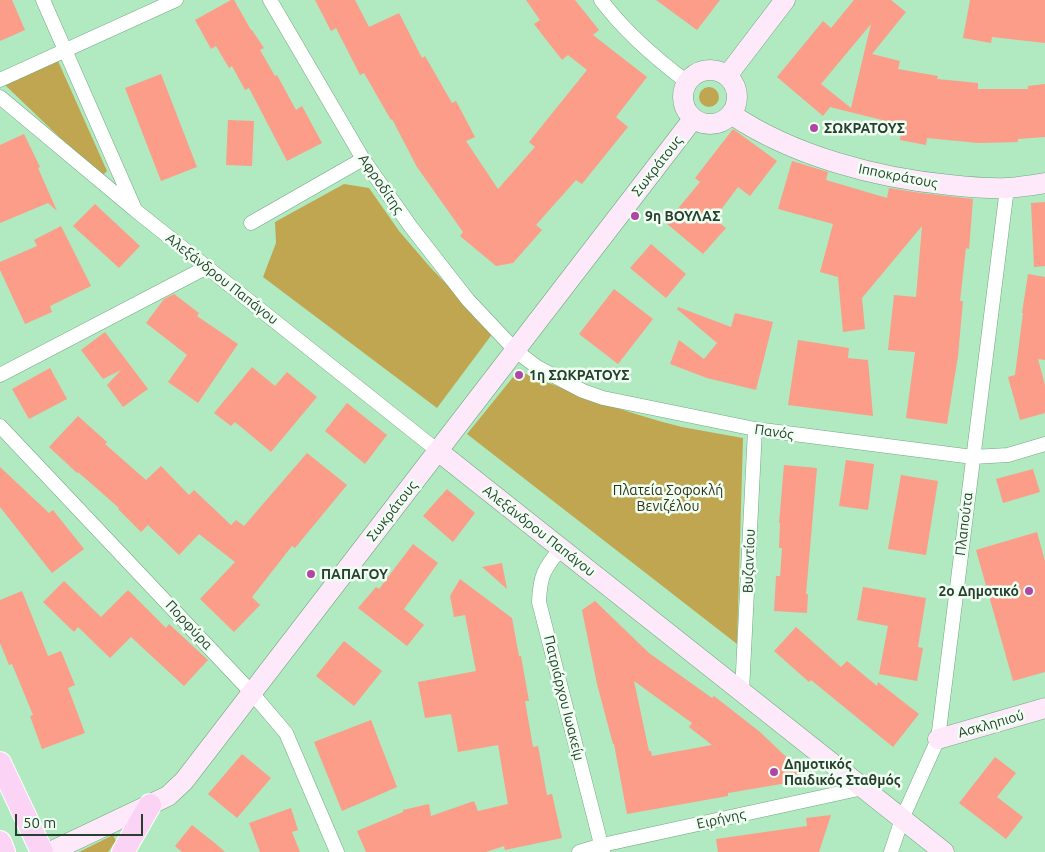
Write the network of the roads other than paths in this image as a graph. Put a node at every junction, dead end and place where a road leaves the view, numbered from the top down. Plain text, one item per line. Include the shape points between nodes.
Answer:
1 (43, 0) edge
2 (176, 0) edge
3 (270, 0) edge
4 (601, 0) edge
5 (785, 0) edge
6 (65, 50) junction
7 (727, 76) junction
8 (0, 80) edge
9 (687, 82) junction
10 (0, 97) edge
11 (732, 114) junction
12 (693, 119) junction
13 (363, 159) junction
14 (1045, 183) edge
15 (1007, 188) junction
16 (135, 210) junction
17 (251, 223) dead end
18 (207, 267) junction
19 (516, 350) junction
20 (0, 375) edge
21 (0, 426) edge
22 (755, 430) junction
23 (1045, 444) edge
24 (438, 451) junction
25 (973, 457) junction
26 (561, 548) junction
27 (742, 692) junction
28 (252, 693) junction
29 (1045, 708) edge
30 (938, 739) junction
31 (0, 763) edge
32 (863, 788) junction
33 (150, 805) junction
34 (902, 819) junction
35 (0, 842) edge
36 (603, 849) edge
37 (4, 852) edge
38 (42, 852) edge
39 (50, 852) edge
40 (123, 852) edge
41 (336, 852) edge
42 (579, 852) edge
43 (892, 852) edge
44 (944, 852) edge

1 - 6 street
2 - 6 street
3 - 13 street, Αφροδίτης
4 - 9 street via 614,18 644,47
5 - 7 street
6 - 8 street
6 - 16 street
7 - 9 street via 706,70
7 - 11 street via 733,82 737,98
9 - 12 street via 682,102
10 - 16 street, Αλεξάνδρου Παπάγου
11 - 12 street via 718,124
11 - 15 street, Ιπποκράτους via 767,135 869,173 967,187
12 - 19 street, Σωκράτους
13 - 17 street
13 - 19 street, Αφροδίτης via 411,228 468,300
14 - 15 street, Ιπποκράτους
15 - 25 street, Πλαπούτα
16 - 18 street, Αλεξάνδρου Παπάγου
18 - 20 street
18 - 24 street, Αλεξάνδρου Παπάγου
19 - 22 street, Πανός via 537,367 604,398
19 - 24 street, Σωκράτους
21 - 28 street, Πορφύρα
22 - 25 street, Πανός
22 - 27 street, Βυζαντίου
23 - 25 street, Πανός via 1008,455
24 - 26 street, Αλεξάνδρου Παπάγου
24 - 28 street, Σωκράτους
25 - 30 street, Πλαπούτα
26 - 27 street, Αλεξάνδρου Παπάγου
26 - 36 street, Πατριάρχου Ιωακείμ via 545,567 540,584 540,602
27 - 32 street, Αλεξάνδρου Παπάγου
28 - 33 street, Σωκράτους via 184,781 168,796
28 - 41 street, Πορφύρα via 286,733
29 - 30 street, Ασκληπιού
30 - 34 street, Πλαπούτα
31 - 38 main road
32 - 34 street, Αλεξάνδρου Παπάγου
32 - 36 street, Ειρήνης
33 - 39 street, Σωκράτους
33 - 40 main road
34 - 43 street, Πλαπούτα
34 - 44 street, Αλεξάνδρου Παπάγου
35 - 37 main road
36 - 42 street, Ειρήνης

